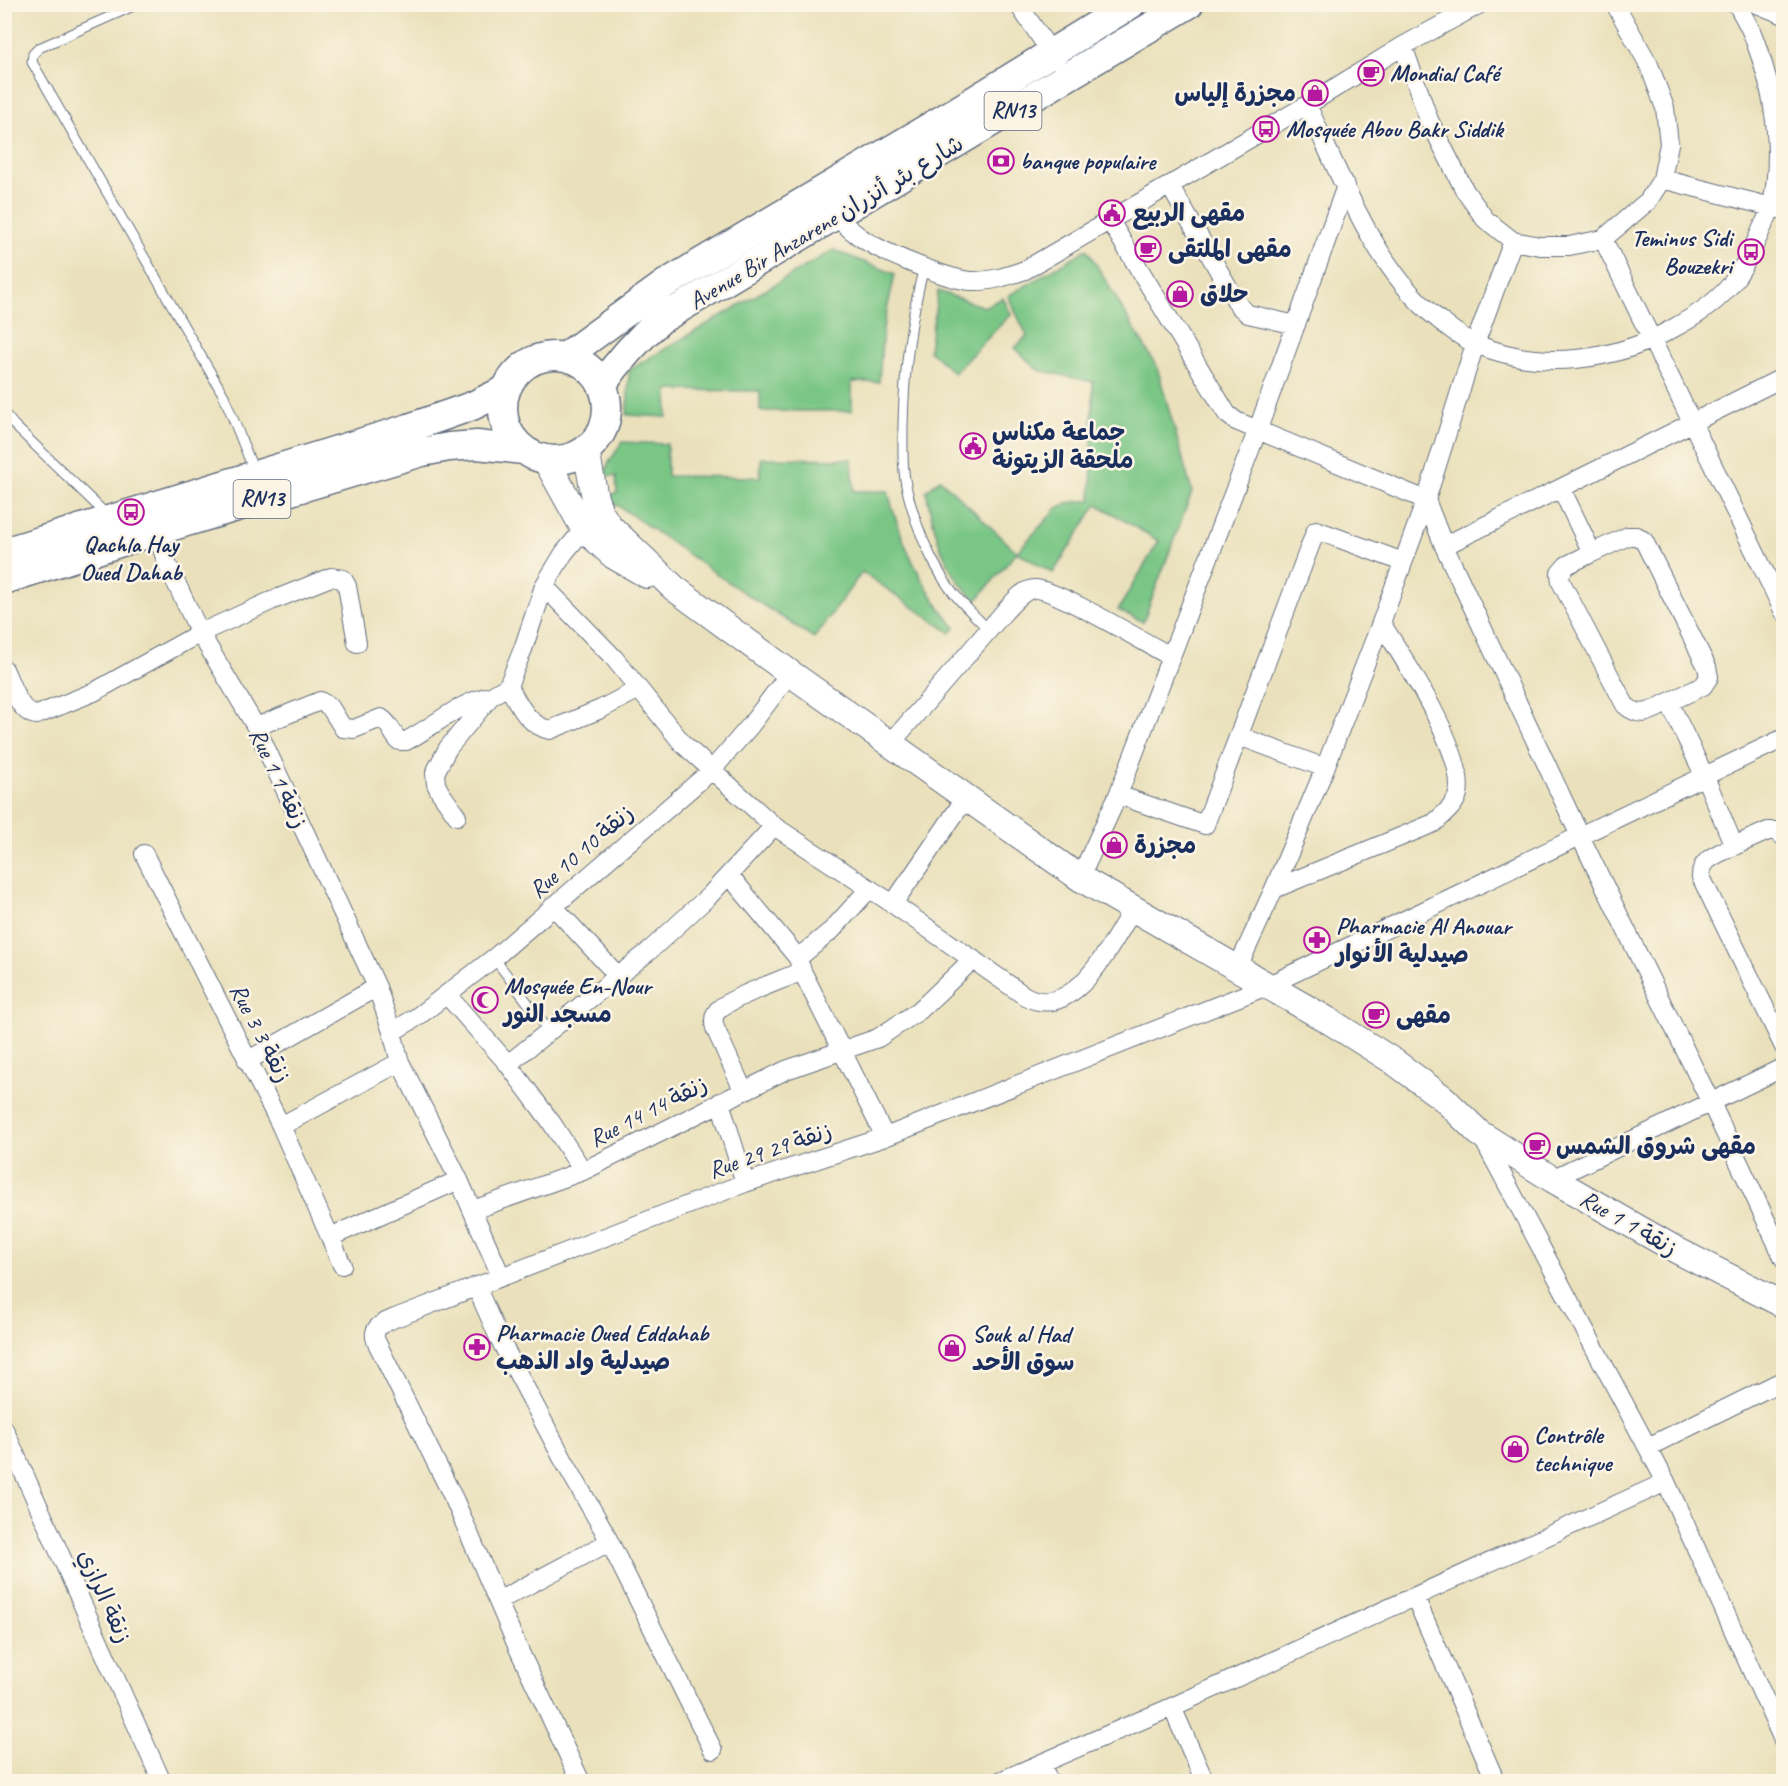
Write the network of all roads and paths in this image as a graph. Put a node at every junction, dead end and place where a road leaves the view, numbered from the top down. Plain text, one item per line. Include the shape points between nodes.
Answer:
1 (138, 4) edge
2 (1018, 4) edge
3 (1131, 4) edge
4 (1189, 4) edge
5 (1480, 4) edge
6 (1615, 4) edge
7 (1737, 4) edge
8 (1757, 4) edge
9 (1784, 15) edge
10 (1402, 46) junction
11 (1051, 52) junction
12 (1066, 78) junction
13 (1307, 105) junction
14 (1662, 179) junction
15 (1170, 186) junction
16 (1346, 186) junction
17 (819, 192) junction
18 (1777, 209) edge
19 (836, 215) junction
20 (1110, 220) junction
21 (1603, 239) junction
22 (1513, 241) junction
23 (924, 267) junction
24 (1296, 325) junction
25 (1652, 340) junction
26 (1475, 344) junction
27 (566, 356) junction
28 (1784, 377) edge
29 (602, 385) junction
30 (505, 390) junction
31 (4, 413) edge
32 (1691, 422) junction
33 (1258, 429) junction
34 (586, 450) junction
35 (535, 455) junction
36 (258, 487) junction
37 (1561, 488) junction
38 (1426, 500) junction
39 (111, 519) junction
40 (584, 530) junction
41 (156, 531) junction
42 (1444, 546) junction
43 (4, 552) edge
44 (1592, 553) junction
45 (1403, 562) junction
46 (4, 580) edge
47 (544, 586) junction
48 (674, 588) junction
49 (1784, 612) edge
50 (1381, 623) junction
51 (989, 630) junction
52 (200, 633) junction
53 (357, 643) dead end
54 (1170, 656) junction
55 (4, 669) edge
56 (789, 673) junction
57 (508, 686) junction
58 (639, 689) junction
59 (491, 696) junction
60 (1669, 702) junction
61 (256, 727) junction
62 (1239, 736) junction
63 (1784, 738) edge
64 (891, 743) junction
65 (1325, 768) junction
66 (711, 771) junction
67 (1705, 777) junction
68 (1118, 795) junction
69 (967, 796) junction
70 (457, 816) dead end
71 (774, 826) junction
72 (1580, 836) junction
73 (1784, 837) edge
74 (1734, 846) junction
75 (144, 854) dead end
76 (729, 875) junction
77 (1080, 878) junction
78 (869, 889) junction
79 (1274, 889) junction
80 (893, 904) junction
81 (553, 906) junction
82 (1133, 909) junction
83 (494, 958) junction
84 (973, 959) junction
85 (800, 965) junction
86 (1237, 969) junction
87 (618, 976) junction
88 (1267, 986) junction
89 (377, 987) junction
90 (447, 995) junction
91 (549, 1031) junction
92 (396, 1047) junction
93 (1784, 1047) edge
94 (842, 1052) junction
95 (247, 1061) junction
96 (508, 1064) junction
97 (1784, 1067) edge
98 (743, 1090) junction
99 (720, 1102) junction
100 (1711, 1103) junction
101 (281, 1126) junction
102 (1479, 1133) junction
103 (885, 1137) junction
104 (583, 1171) junction
105 (1552, 1179) junction
106 (459, 1180) junction
107 (745, 1183) junction
108 (473, 1210) junction
109 (330, 1237) junction
110 (1784, 1259) edge
111 (342, 1265) dead end
112 (501, 1276) junction
113 (476, 1286) junction
114 (1784, 1305) edge
115 (1784, 1380) edge
116 (4, 1429) edge
117 (1648, 1447) junction
118 (1666, 1482) junction
119 (609, 1542) junction
120 (1415, 1597) junction
121 (498, 1601) junction
122 (1172, 1707) junction
123 (1784, 1742) edge
124 (713, 1750) dead end
125 (1041, 1763) junction
126 (162, 1782) edge
127 (581, 1782) edge
128 (998, 1782) edge
129 (1049, 1782) edge
130 (1205, 1782) edge
131 (1496, 1782) edge

1 - 36 lane via 39,48 32,62 224,396
2 - 11 street
3 - 11 main road, Avenue Bir Anzarene شارع بئر أنزران / RN13
4 - 12 main road, Avenue Bir Anzarene شارع بئر أنزران / RN13
5 - 10 street
6 - 14 street via 1649,65 1665,108 1669,144
7 - 18 street via 1755,39 1777,125
8 - 9 street
10 - 13 street
10 - 22 street via 1430,120 1465,191 1485,219
11 - 12 street
11 - 17 main road, Avenue Bir Anzarene شارع بئر أنزران / RN13
12 - 19 main road, Avenue Bir Anzarene شارع بئر أنزران / RN13
13 - 15 street
13 - 16 street
14 - 18 street
14 - 21 street via 1648,201
15 - 20 street
15 - 24 street via 1239,306 1248,314
16 - 24 street
16 - 26 street via 1376,246 1406,288 1438,319
17 - 19 street
17 - 27 main road, Avenue Bir Anzarene شارع بئر أنزران / RN13 via 665,284
18 - 25 street via 1727,289 1695,316
19 - 23 street via 860,237
19 - 29 main road, Avenue Bir Anzarene شارع بئر أنزران / RN13 via 660,320 619,360
20 - 23 street via 1025,270 997,279 971,281
20 - 33 street via 1227,414
21 - 22 street via 1569,246
21 - 25 street
22 - 26 street
23 - 51 lane via 903,383 906,488 942,577
24 - 33 street
25 - 26 street via 1585,359 1557,361 1520,357
25 - 32 street
26 - 38 street
27 - 29 main road via 591,369
27 - 30 main road, RN13 via 553,355 529,362
28 - 32 street
29 - 34 main road via 607,399 604,427
30 - 35 main road via 505,423 512,438
30 - 36 main road, RN13
31 - 39 lane
32 - 37 street
32 - 49 street
33 - 38 street
33 - 54 street
34 - 35 main road, RN13 via 568,459
34 - 48 street via 595,498 609,526
35 - 36 main road, RN13 via 477,445 449,447
35 - 40 street via 554,477
36 - 39 main road, RN13
36 - 41 main road, RN13
37 - 42 street
37 - 44 street
38 - 42 street
38 - 45 street
39 - 43 main road, RN13
40 - 47 street
40 - 48 street via 637,571
41 - 46 main road, RN13
41 - 52 street, Rue 1 زنقة 1
42 - 72 street
44 - 60 street via 1567,565 1560,573 1566,593 1625,705 1634,713 1645,713
44 - 60 street via 1628,536 1644,541 1709,677 1703,686
45 - 50 street
45 - 62 street via 1316,530
47 - 57 street
47 - 58 street
48 - 56 street, Rue 1 زنقة 1
50 - 65 street
50 - 79 street via 1439,721 1455,768 1458,794 1434,823
51 - 54 street via 1019,597 1034,589 1042,590 1068,600
51 - 64 street
52 - 53 street via 331,577 343,579 347,586
52 - 55 street via 94,692 37,715 23,707
52 - 61 street, Rue 1 زنقة 1
54 - 68 street
56 - 64 street, Rue 1 زنقة 1
56 - 66 street, Rue 10 زنقة 10
57 - 58 street via 526,715 550,730
57 - 59 street
58 - 66 street via 683,744
59 - 61 street via 475,699 406,741 399,741 381,718 354,729 343,728 330,707 320,701
59 - 70 street via 448,748 435,773 440,792
60 - 67 street
61 - 89 street, Rue 1 زنقة 1
62 - 65 street
62 - 68 street via 1205,825
63 - 67 street, Rue 29 زنقة 29
64 - 69 street, Rue 1 زنقة 1
65 - 79 street
66 - 71 street
66 - 81 street, Rue 10 زنقة 10
67 - 72 street, Rue 29 زنقة 29
67 - 74 street
68 - 77 street
69 - 77 street, Rue 1 زنقة 1
69 - 80 street
71 - 76 street
71 - 78 street
72 - 88 street, Rue 29 زنقة 29
72 - 100 street
73 - 74 street via 1768,831
74 - 93 street via 1704,862 1701,877
75 - 95 street, Rue 3 زنقة 3
76 - 85 street
76 - 87 street
77 - 82 street, Rue 1 زنقة 1
78 - 80 street
78 - 85 street
79 - 86 street
80 - 84 street
81 - 83 street, Rue 10 زنقة 10
81 - 87 street
82 - 84 street via 1086,979 1059,1000 1033,1000
82 - 86 street, Rue 1 زنقة 1
83 - 90 street, Rue 10 زنقة 10
83 - 91 lane
84 - 94 street, Rue 14 زنقة 14 via 920,1010 878,1038
85 - 94 street
85 - 98 street via 721,1008 714,1016 715,1028
86 - 88 street, Rue 1 زنقة 1
87 - 91 street
88 - 102 street, Rue 1 زنقة 1 via 1393,1061 1443,1098
88 - 103 street, Rue 29 زنقة 29
89 - 92 street, Rue 1 زنقة 1
89 - 95 street
90 - 92 street, Rue 10 زنقة 10
90 - 96 street
91 - 96 street
92 - 101 street, Rue 10 زنقة 10
92 - 106 street, Rue 1 زنقة 1
94 - 98 street, Rue 14 زنقة 14 via 786,1070
94 - 103 street
95 - 101 street, Rue 3 زنقة 3
96 - 104 street
97 - 100 street
98 - 99 street, Rue 14 زنقة 14
99 - 104 street, Rue 14 زنقة 14
99 - 107 street
100 - 105 street
100 - 110 street
101 - 109 street, Rue 3 زنقة 3
102 - 105 street, Rue 1 زنقة 1
102 - 117 street
103 - 107 street, Rue 29 زنقة 29
104 - 108 street, Rue 14 زنقة 14
105 - 114 street, Rue 1 زنقة 1 via 1678,1251
106 - 108 street, Rue 1 زنقة 1
106 - 109 street
107 - 112 street, Rue 29 زنقة 29
108 - 112 street, Rue 1 زنقة 1
109 - 111 street, Rue 3 زنقة 3
112 - 113 street, Rue 29 زنقة 29
113 - 119 street via 499,1338
113 - 121 street, Rue 29 زنقة 29 via 394,1318 375,1330 376,1341 455,1501
115 - 117 street
116 - 126 street, زنقة الرازي
117 - 118 street
118 - 120 street
118 - 123 street
119 - 121 street
119 - 124 street
120 - 122 street
120 - 131 street
121 - 127 street
122 - 125 street
122 - 130 street
125 - 128 street
125 - 129 street

